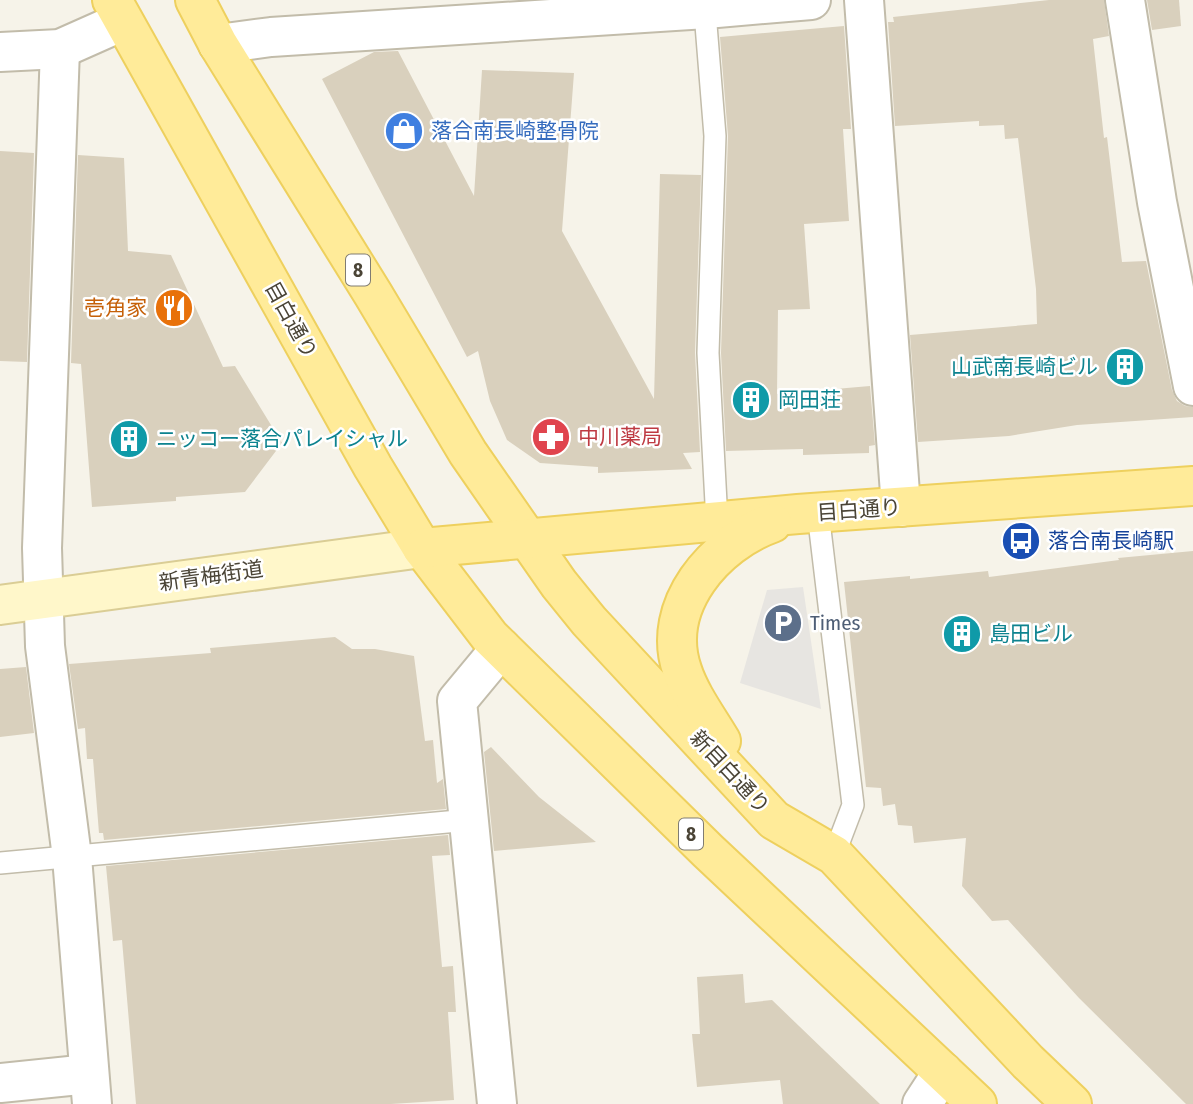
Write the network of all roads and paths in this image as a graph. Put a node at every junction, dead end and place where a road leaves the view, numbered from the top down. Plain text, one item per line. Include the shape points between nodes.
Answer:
1 (195, 0) edge
2 (811, 0) edge
3 (864, 0) edge
4 (1125, 0) edge
5 (705, 5) edge
6 (118, 10) edge
7 (218, 44) junction
8 (61, 49) junction
9 (0, 52) edge
10 (1193, 386) edge
11 (1193, 486) edge
12 (901, 507) junction
13 (808, 514) junction
14 (718, 522) junction
15 (526, 538) junction
16 (422, 548) junction
17 (43, 600) junction
18 (0, 605) edge
19 (501, 648) junction
20 (469, 820) junction
21 (774, 820) junction
22 (834, 855) junction
23 (72, 857) junction
24 (0, 863) edge
25 (943, 1072) junction
26 (0, 1083) edge
27 (91, 1089) edge
28 (497, 1104) edge
29 (922, 1104) edge
30 (977, 1104) edge
31 (1072, 1104) edge

1 - 7 main road, 8
2 - 5 street
3 - 12 street
4 - 10 street via 1157,202
5 - 7 street
5 - 14 lane via 715,136 708,354
6 - 8 street
6 - 16 main road, 目白通り / 8
7 - 15 main road, 8 via 468,453
8 - 9 street
8 - 17 street
11 - 12 main road, 目白通り / 8
12 - 13 main road, 目白通り / 8
13 - 14 main road, 目白通り / 8
13 - 21 main road, 8 via 763,526 716,558 693,585 676,639 682,670 701,707
13 - 22 lane via 853,805
14 - 15 main road, 目白通り / 8
15 - 16 main road, 目白通り / 8
15 - 21 main road, 新目白通り / 8 via 589,621
16 - 17 main road, 新青梅街道
16 - 19 main road, 8
17 - 18 main road, 新青梅街道
17 - 23 street
19 - 20 street via 457,701
19 - 25 main road, 8
20 - 23 lane
20 - 28 street
21 - 22 main road, 新目白通り / 8
22 - 31 main road, 新目白通り / 8
23 - 24 lane
23 - 27 street
25 - 29 street
25 - 30 main road, 8
26 - 27 street

